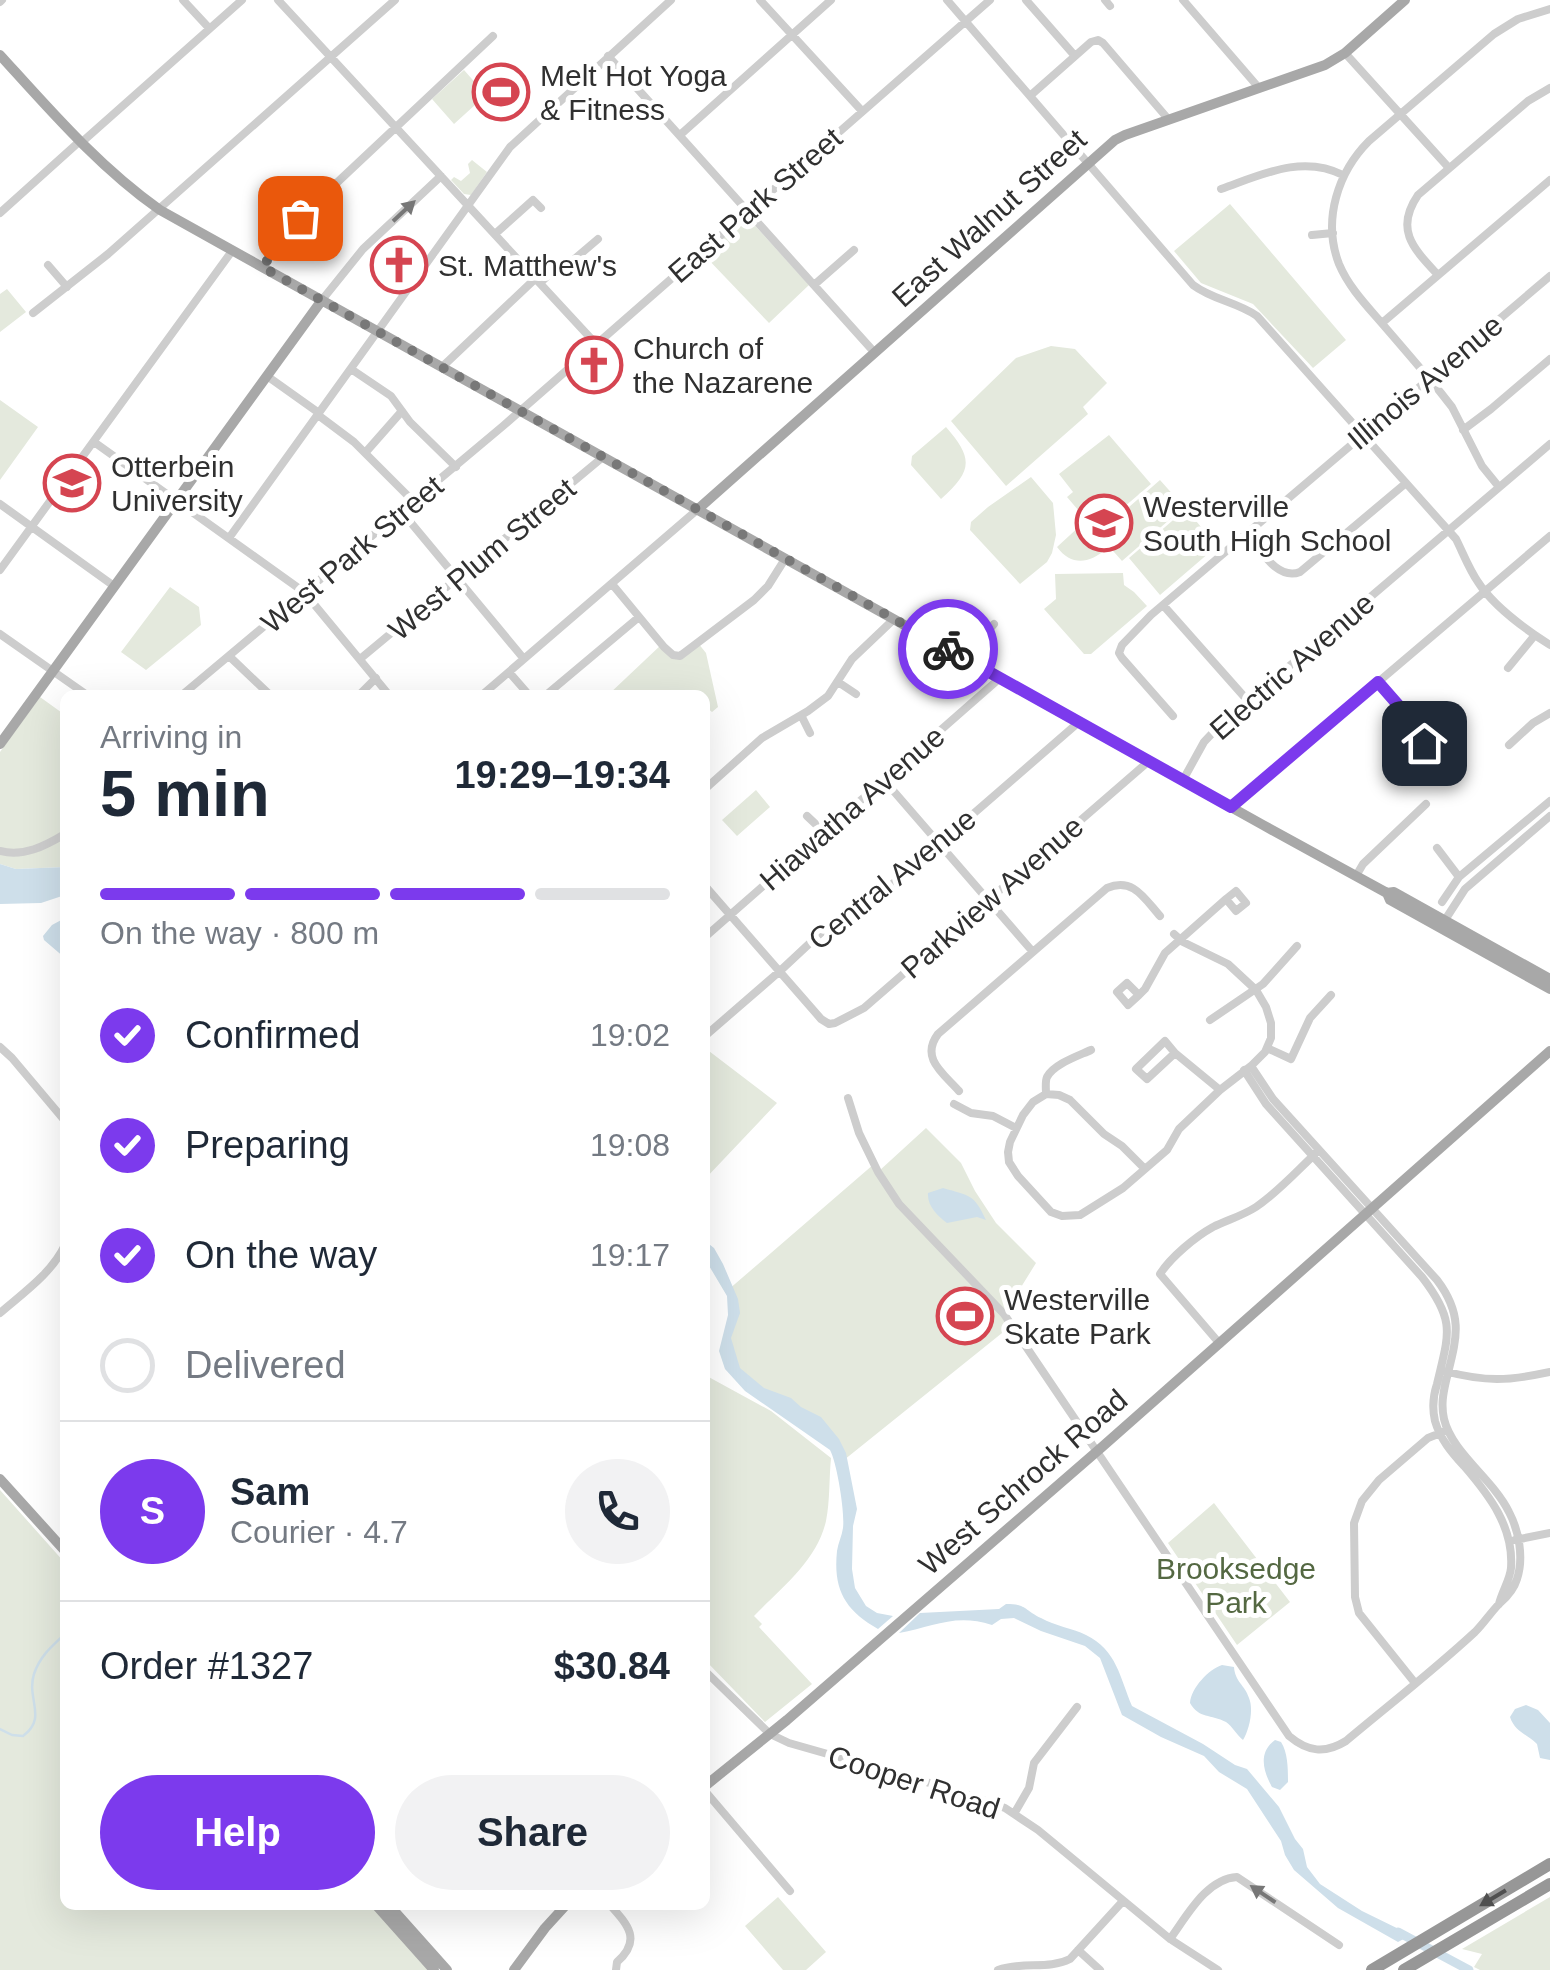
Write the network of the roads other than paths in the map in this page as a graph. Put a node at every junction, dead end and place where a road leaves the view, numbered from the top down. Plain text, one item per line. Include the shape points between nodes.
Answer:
1 (184, 0) edge
2 (242, 0) edge
3 (278, 0) edge
4 (395, 0) edge
5 (671, 0) edge
6 (760, 0) edge
7 (830, 0) edge
8 (947, 0) edge
9 (990, 0) edge
10 (1026, 0) edge
11 (1183, 0) edge
12 (1405, 0) edge
13 (1550, 9) edge
14 (966, 21) junction
15 (209, 28) junction
16 (792, 35) junction
17 (493, 36) dead end
18 (1345, 52) junction
19 (0, 56) edge
20 (330, 56) junction
21 (608, 56) junction
22 (1075, 56) junction
23 (1259, 88) junction
24 (1550, 88) edge
25 (1031, 95) junction
26 (862, 112) junction
27 (1400, 114) junction
28 (1169, 120) junction
29 (396, 127) junction
30 (680, 135) junction
31 (81, 142) junction
32 (1089, 164) junction
33 (1450, 168) junction
34 (1343, 175) junction
35 (441, 176) junction
36 (1550, 180) edge
37 (1222, 189) dead end
38 (468, 205) junction
39 (540, 208) dead end
40 (160, 210) junction
41 (748, 212) junction
42 (0, 214) edge
43 (1333, 233) junction
44 (495, 234) junction
45 (1312, 235) dead end
46 (598, 239) dead end
47 (854, 250) dead end
48 (232, 251) junction
49 (48, 265) dead end
50 (262, 267) junction
51 (1438, 275) junction
52 (1550, 276) edge
53 (538, 280) junction
54 (814, 285) junction
55 (67, 287) junction
56 (322, 300) junction
57 (33, 313) dead end
58 (1382, 324) junction
59 (377, 331) junction
60 (596, 344) junction
61 (875, 353) junction
62 (1550, 359) edge
63 (442, 367) junction
64 (350, 369) junction
65 (267, 376) junction
66 (1430, 379) junction
67 (402, 411) junction
68 (520, 411) junction
69 (318, 414) junction
70 (1463, 430) junction
71 (1363, 434) junction
72 (94, 442) junction
73 (1550, 444) edge
74 (366, 453) junction
75 (603, 457) junction
76 (456, 466) junction
77 (1406, 483) junction
78 (1499, 487) junction
79 (176, 501) junction
80 (414, 502) junction
81 (0, 504) edge
82 (697, 510) junction
83 (402, 512) junction
84 (31, 527) junction
85 (1448, 531) junction
86 (1246, 534) junction
87 (1550, 536) edge
88 (229, 538) junction
89 (785, 559) junction
90 (0, 570) edge
91 (458, 578) junction
92 (612, 584) junction
93 (114, 586) junction
94 (1486, 591) junction
95 (304, 592) junction
96 (1162, 606) junction
97 (639, 617) junction
98 (893, 620) junction
99 (994, 624) dead end
100 (0, 634) edge
101 (1535, 635) junction
102 (1550, 645) edge
103 (230, 656) junction
104 (964, 658) junction
105 (524, 659) junction
106 (360, 660) junction
107 (1508, 668) dead end
108 (53, 671) junction
109 (509, 672) junction
110 (376, 678) junction
111 (1000, 678) junction
112 (838, 682) junction
113 (1378, 682) junction
114 (80, 690) edge
115 (188, 690) edge
116 (265, 690) edge
117 (365, 690) edge
118 (385, 690) edge
119 (488, 690) edge
120 (525, 690) edge
121 (552, 690) edge
122 (856, 694) dead end
123 (1248, 701) junction
124 (1550, 714) edge
125 (802, 715) junction
126 (1173, 716) dead end
127 (1079, 722) junction
128 (810, 732) dead end
129 (1431, 736) dead end
130 (1, 740) edge
131 (1509, 745) dead end
132 (1149, 761) junction
133 (884, 780) junction
134 (1182, 780) junction
135 (710, 785) edge
136 (1550, 801) edge
137 (1426, 804) dead end
138 (1231, 807) junction
139 (807, 816) dead end
140 (1550, 816) edge
141 (824, 833) junction
142 (60, 837) edge
143 (940, 843) junction
144 (1437, 848) dead end
145 (0, 851) edge
146 (1356, 876) junction
147 (1459, 877) junction
148 (710, 892) edge
149 (1388, 896) junction
150 (1226, 899) dead end
151 (989, 900) junction
152 (1442, 902) dead end
153 (730, 915) junction
154 (1160, 916) dead end
155 (1443, 924) junction
156 (710, 933) edge
157 (1177, 936) junction
158 (1297, 946) dead end
159 (1033, 952) junction
160 (780, 972) junction
161 (1550, 984) edge
162 (1256, 990) junction
163 (1139, 995) dead end
164 (1331, 996) dead end
165 (1210, 1020) dead end
166 (710, 1032) edge
167 (0, 1047) edge
168 (1267, 1048) junction
169 (1091, 1050) dead end
170 (1550, 1052) edge
171 (1175, 1053) junction
172 (1247, 1068) junction
173 (1220, 1090) junction
174 (959, 1091) dead end
175 (1046, 1094) junction
176 (848, 1098) dead end
177 (954, 1104) dead end
178 (60, 1115) edge
179 (1016, 1128) junction
180 (1316, 1154) junction
181 (1145, 1169) junction
182 (1368, 1212) junction
183 (60, 1254) edge
184 (0, 1314) edge
185 (1220, 1344) junction
186 (1444, 1371) junction
187 (1550, 1372) edge
188 (1443, 1432) junction
189 (1098, 1451) junction
190 (0, 1480) edge
191 (1550, 1534) edge
192 (1514, 1540) junction
193 (60, 1546) edge
194 (710, 1676) edge
195 (1415, 1683) junction
196 (1076, 1707) dead end
197 (770, 1734) junction
198 (710, 1785) edge
199 (710, 1795) edge
200 (1014, 1814) junction
201 (1550, 1864) edge
202 (1550, 1884) edge
203 (790, 1891) dead end
204 (1124, 1901) junction
205 (380, 1910) edge
206 (393, 1910) edge
207 (561, 1910) edge
208 (614, 1910) edge
209 (1170, 1939) junction
210 (1339, 1945) dead end
211 (1078, 1950) junction
212 (1408, 1968) edge
213 (434, 1970) edge
214 (447, 1970) edge
215 (514, 1970) edge
216 (616, 1970) edge
217 (998, 1970) edge
218 (1100, 1970) edge
219 (1218, 1970) edge
220 (1372, 1970) edge

1 - 15 street
2 - 15 street
3 - 20 street
4 - 20 street
5 - 21 street
6 - 16 street
7 - 16 street
8 - 14 street
9 - 14 street, East Park Street
10 - 22 street
11 - 23 street
12 - 18 main road, East Walnut Street
13 - 27 street via 1506,25
14 - 25 street
14 - 26 street, East Park Street
15 - 31 street
16 - 26 street
16 - 30 street
17 - 29 street
18 - 23 main road, East Walnut Street
18 - 27 street
19 - 31 main road
20 - 29 street
20 - 40 street
21 - 30 street
21 - 38 street via 514,143
22 - 25 street
22 - 28 street via 1091,42 1103,43
23 - 28 main road, East Walnut Street
24 - 33 street
25 - 32 street
26 - 41 street, East Park Street
27 - 33 street
27 - 34 street
28 - 32 main road, East Walnut Street via 1124,135
29 - 35 street
29 - 50 street via 305,212
30 - 41 street
31 - 40 main road
31 - 42 street
32 - 61 main road, East Walnut Street
32 - 71 street via 1193,285 1258,316
33 - 51 street via 1418,195 1407,222 1416,251
34 - 37 street via 1289,167
34 - 43 street
35 - 38 street
56 -> 35 street via 364,248
36 - 51 street
38 - 44 street
38 - 59 street
39 - 44 street via 533,200
40 - 48 main road
40 - 55 street
41 - 54 street
41 - 60 street, East Park Street
43 - 45 street
43 - 58 street via 1348,281
44 - 53 street
46 - 53 street
47 - 54 street
48 - 50 main road
48 - 72 street
49 - 55 street
50 - 56 main road
51 - 58 street
52 - 66 street, Illinois Avenue
53 - 60 street
53 - 63 street
54 - 61 street
55 - 57 street
56 - 59 main road
56 - 65 main road
58 - 66 street
59 - 63 main road
59 - 64 street
60 - 68 street, East Park Street
61 - 82 main road, East Walnut Street
62 - 70 street
63 - 68 main road
64 - 67 street via 384,390
64 - 69 street
65 - 69 street
65 - 79 main road
66 - 70 street
66 - 71 street, Illinois Avenue
67 - 74 street
67 - 76 street
68 - 75 main road
68 - 76 street, West Park Street
69 - 74 street
69 - 88 street
70 - 78 street
71 - 77 street
71 - 86 street, Illinois Avenue
72 - 79 street
72 - 84 street
73 - 78 street, Electric Avenue
74 - 80 street
75 - 82 main road
75 - 91 street, West Plum Street
76 - 80 street, West Park Street
77 - 85 street
77 - 86 street via 1294,575 1281,572
78 - 85 street, Electric Avenue
79 - 88 street
79 - 93 main road
80 - 83 street, West Park Street
81 - 84 street
82 - 89 main road
82 - 92 street
83 - 91 street
83 - 95 street, West Park Street
84 - 90 street
84 - 93 street
85 - 94 street
85 - 123 street, Electric Avenue
86 - 96 street, Illinois Avenue
87 - 94 street
88 - 95 street
89 - 97 street via 754,600 683,655 664,648
89 - 98 main road
91 - 105 street
91 - 106 street, West Plum Street
92 - 97 street
92 - 105 street
93 - 108 main road
94 - 101 street
94 - 113 street
95 - 103 street, West Park Street
95 - 106 street
96 - 123 street
96 - 126 street, Illinois Avenue via 1119,653
97 - 121 street
98 - 104 main road
98 - 112 street
99 - 104 street
100 - 108 street
101 - 102 street
101 - 107 street
103 - 115 street, West Park Street
103 - 116 street
104 - 111 main road
105 - 109 street
106 - 110 street
108 - 114 street
108 - 130 main road
109 - 119 street
109 - 120 street
110 - 117 street
110 - 118 street
111 - 127 main road
111 - 133 street, Hiawatha Avenue
112 - 122 street
112 - 125 street
113 - 129 street via 1399,706 1410,739 1420,744
113 - 138 street
123 - 134 street, Electric Avenue via 1211,733
124 - 131 street
125 - 128 street
125 - 135 street via 762,738
127 - 132 main road
127 - 143 street, Central Avenue
132 - 134 main road
132 - 151 street, Parkview Avenue
133 - 141 street, Hiawatha Avenue
133 - 143 street
134 - 138 main road
136 - 147 street
137 - 146 street
138 - 146 main road
139 - 141 street
140 - 155 street via 1458,896
141 - 153 street, Hiawatha Avenue
142 - 145 street via 25,852
143 - 151 street
143 - 160 street, Central Avenue via 874,900 825,929
144 - 147 street
146 - 149 main road
147 - 152 street
148 - 153 street
149 - 155 main road
149 - 155 main road via 1394,892
150 - 157 street
151 - 159 street
151 - 160 street, Parkview Avenue via 864,1008 829,1024
153 - 156 street, Hiawatha Avenue
153 - 160 street
154 - 159 street via 1132,886 1107,888
155 - 161 main road
155 - 161 main road
157 - 162 street via 1228,964
157 - 163 street
158 - 162 street
159 - 174 street via 931,1046 933,1060
160 - 166 street, Central Avenue
162 - 165 street
162 - 168 street via 1271,1023
164 - 168 street via 1310,1018 1291,1059
167 - 178 street
168 - 172 street
169 - 175 street via 1048,1075
170 - 182 main road, West Schrock Road
171 - 171 street via 1165,1042 1136,1069 1146,1079
171 - 173 street
172 - 173 street
172 - 180 street
173 - 181 street
175 - 179 street via 1032,1102
175 - 181 street via 1070,1100
176 - 189 street via 859,1133 899,1204 1004,1314
177 - 179 street
179 - 181 street via 1009,1162 1043,1205 1062,1216 1086,1213
180 - 182 street
180 - 185 street via 1258,1206 1214,1226 1160,1274
182 - 185 main road, West Schrock Road
182 - 186 street via 1444,1310
183 - 184 street
185 - 189 main road, West Schrock Road
186 - 187 street via 1488,1381
186 - 188 street
188 - 192 street via 1502,1498
188 - 195 street via 1376,1484 1354,1524 1359,1612
189 - 195 street via 1300,1745 1330,1749 1346,1741
189 - 197 main road, West Schrock Road
190 - 193 main road
191 - 192 street
192 - 195 street via 1520,1557 1512,1590
194 - 197 street, Cooper Road
196 - 200 street via 1034,1763
197 - 198 main road, West Schrock Road
197 - 200 street, Cooper Road
199 - 203 street
200 - 204 street, Cooper Road
201 -> 220 highway
202 - 212 highway
204 - 209 street, Cooper Road
204 - 211 street
205 - 213 main road
206 - 214 main road
207 - 215 main road
208 - 216 street via 631,1932
210 -> 209 street via 1238,1877 1209,1890
209 - 219 street, Cooper Road
211 - 217 street via 1060,1966
211 - 218 street

